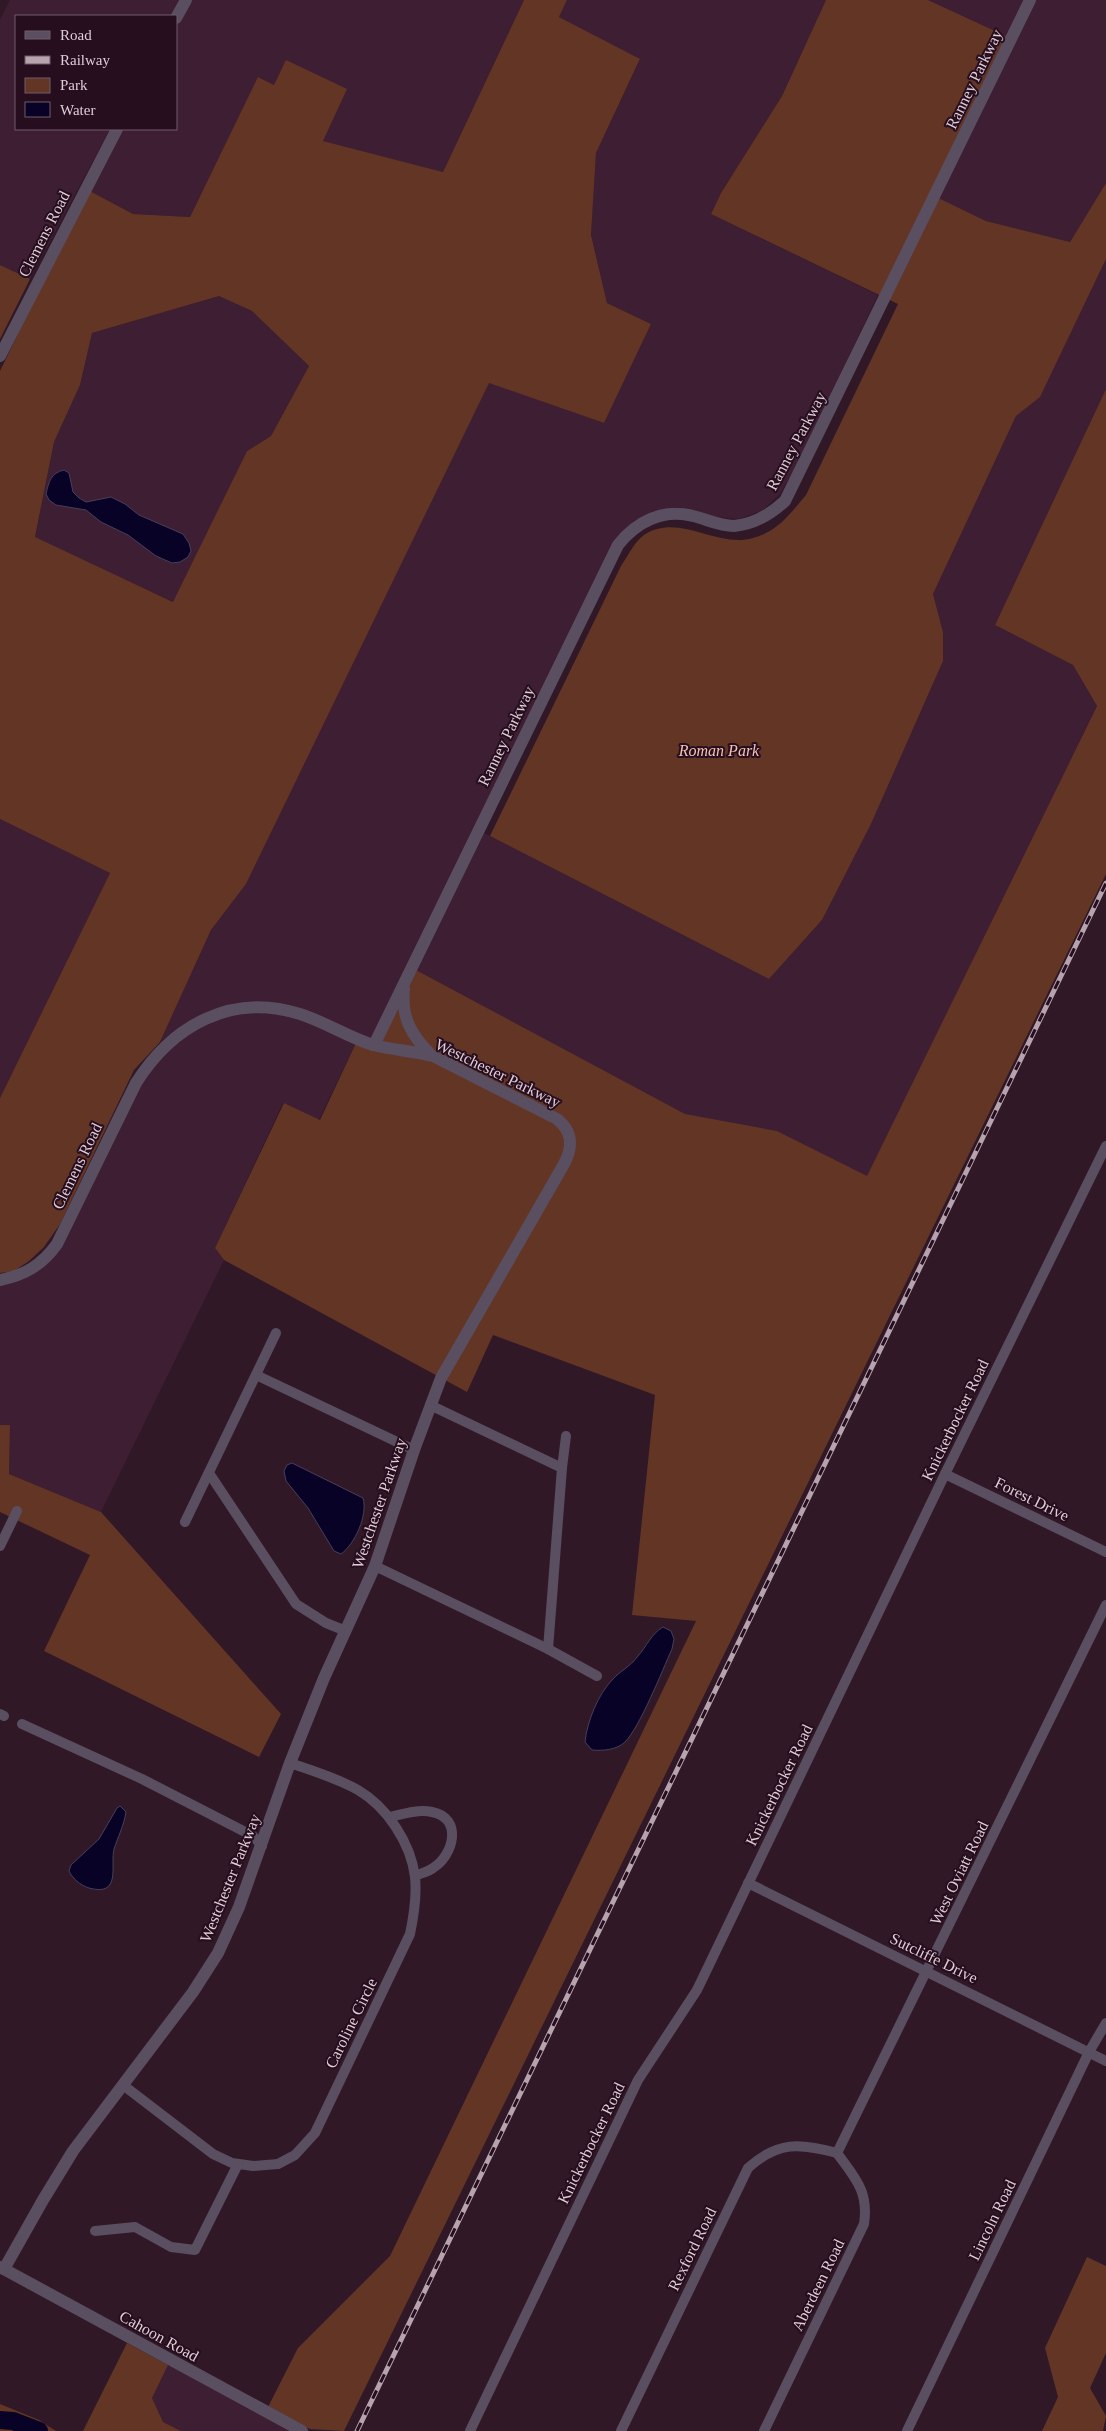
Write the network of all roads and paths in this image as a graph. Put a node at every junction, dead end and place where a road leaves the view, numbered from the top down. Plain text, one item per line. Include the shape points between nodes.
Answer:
1 (186, 0) edge
2 (1030, 0) edge
3 (178, 15) edge
4 (116, 130) edge
5 (0, 356) edge
6 (405, 981) junction
7 (165, 1045) joint
8 (374, 1045) junction
9 (432, 1056) junction
10 (1106, 1146) edge
11 (0, 1280) edge
12 (276, 1333) dead end
13 (256, 1375) junction
14 (430, 1406) junction
15 (566, 1436) dead end
16 (414, 1450) junction
17 (562, 1468) junction
18 (209, 1473) junction
19 (945, 1474) junction
20 (17, 1511) dead end
21 (185, 1522) dead end
22 (0, 1546) edge
23 (1106, 1552) edge
24 (376, 1566) junction
25 (1106, 1605) edge
26 (346, 1631) junction
27 (548, 1649) junction
28 (597, 1676) dead end
29 (22, 1724) dead end
30 (290, 1763) junction
31 (390, 1817) junction
32 (262, 1846) junction
33 (415, 1876) junction
34 (748, 1883) junction
35 (928, 1971) junction
36 (1106, 2022) edge
37 (1089, 2052) junction
38 (1106, 2061) edge
39 (123, 2085) junction
40 (837, 2153) junction
41 (238, 2164) junction
42 (95, 2231) dead end
43 (2, 2268) edge
44 (302, 2431) edge
45 (470, 2431) edge
46 (621, 2431) edge
47 (764, 2431) edge
48 (907, 2431) edge

1 - 3 street
2 - 6 street, Ranney Parkway via 785,501 773,512 745,524 732,526 687,515 668,514 638,524 627,533 610,560
4 - 5 street, Clemens Road
6 - 8 street, Ranney Parkway
6 - 9 street via 403,999 408,1028
7 - 8 street, Westchester Parkway via 187,1027 212,1016 253,1008 277,1008 299,1014
7 - 11 street, Clemens Road via 136,1083 48,1258 31,1270
8 - 9 street, Westchester Parkway
9 - 14 street, Westchester Parkway via 557,1119 567,1129 571,1143 564,1164 441,1378
10 - 19 street, Knickerbocker Road
12 - 13 street
13 - 16 street
13 - 18 street
14 - 16 street, Westchester Parkway
14 - 17 street
15 - 17 street
16 - 24 street, Westchester Parkway
17 - 27 street
18 - 21 street
18 - 26 street via 296,1604
19 - 23 street, Forest Drive
19 - 34 street, Knickerbocker Road
20 - 22 street
24 - 26 street, Westchester Parkway
24 - 27 street
25 - 35 street, West Oviatt Road
26 - 30 street, Westchester Parkway
27 - 28 street
29 - 32 street via 142,1779 253,1836
30 - 31 street, Caroline Circle via 359,1790
30 - 32 street, Westchester Parkway
31 - 33 street, Caroline Circle
31 - 33 street via 410,1812 432,1812 449,1822 454,1840 450,1849 434,1868
32 - 39 street, Westchester Parkway via 218,1954
33 - 41 street, Caroline Circle via 416,1903 410,1934 315,2133 296,2156 278,2164
34 - 35 street, Sutcliffe Drive
34 - 45 street, Knickerbocker Road via 697,1990 638,2080
35 - 37 street, Sutcliffe Drive
35 - 40 street, West Oviatt Road
36 - 37 street, Lincoln Road
37 - 38 street, Sutcliffe Drive
37 - 48 street, Lincoln Road
39 - 41 street, Caroline Circle via 213,2154
39 - 43 street, Westchester Parkway via 69,2157
40 - 46 street, Rexford Road via 812,2146 784,2146 763,2154 748,2168
40 - 47 street, Aberdeen Road via 861,2188 867,2206 864,2224
41 - 42 street via 195,2250 171,2247 135,2227
43 - 44 street, Cahoon Road

